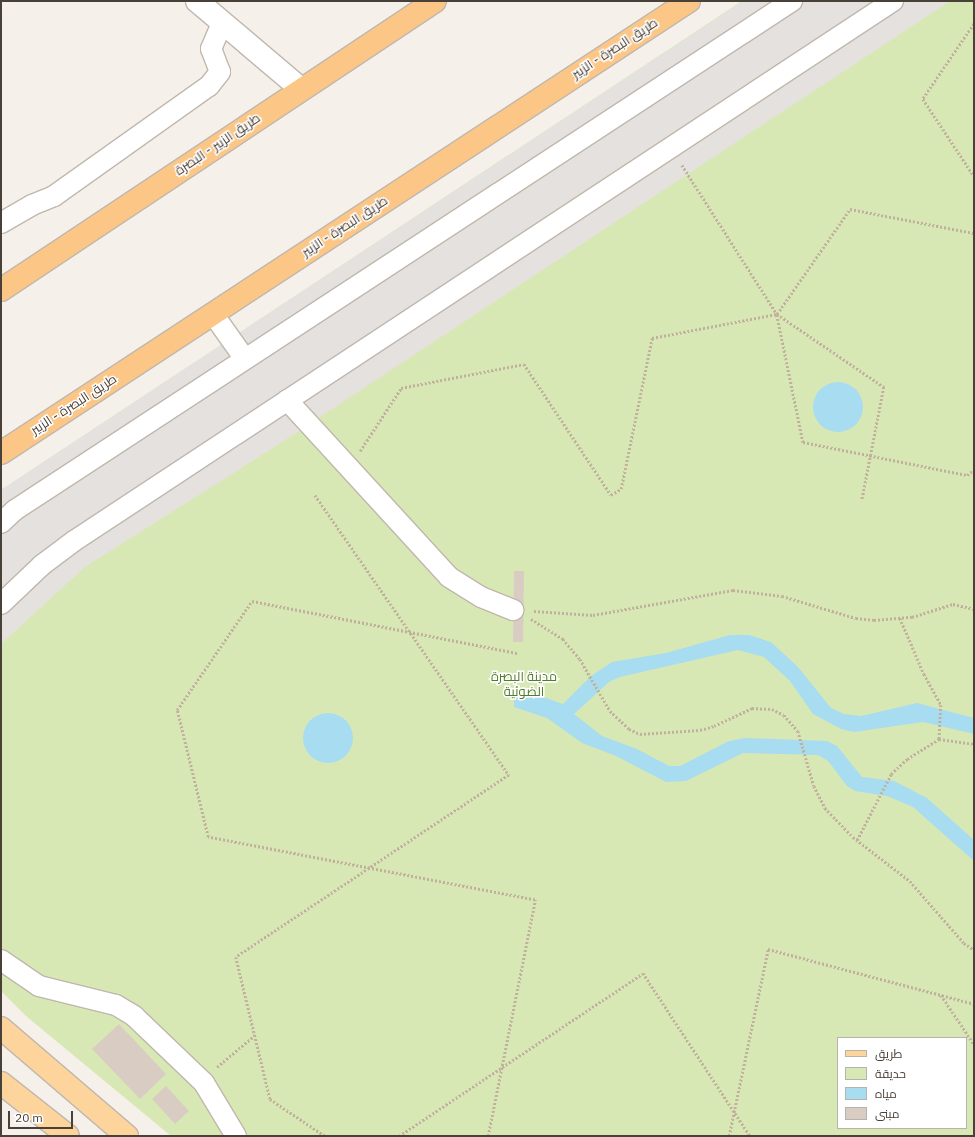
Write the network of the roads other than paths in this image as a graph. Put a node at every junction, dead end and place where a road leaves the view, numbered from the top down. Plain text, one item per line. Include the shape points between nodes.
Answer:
1 (197, 1) edge
2 (435, 1) edge
3 (689, 1) edge
4 (792, 1) edge
5 (893, 1) edge
6 (222, 23) junction
7 (301, 89) junction
8 (1, 223) edge
9 (1, 290) edge
10 (213, 314) junction
11 (245, 359) junction
12 (287, 400) junction
13 (1, 453) edge
14 (1, 523) edge
15 (1, 604) edge
16 (525, 613) road end
17 (1, 960) edge
18 (1, 1028) edge
19 (1, 1083) edge
20 (68, 1136) edge
21 (127, 1136) edge
22 (236, 1136) edge

1 - 6 street
2 - 7 highway, طريق الزبير - البصرة
3 - 10 highway, طريق البصرة - الزبير
4 - 11 street
5 - 12 street
6 - 7 street
6 - 8 street via 211,49 220,72 209,86 54,196 32,204
7 - 9 highway, طريق الزبير - البصرة
10 - 11 street
10 - 13 highway, طريق البصرة - الزبير
11 - 14 street via 15,510
12 - 15 street via 74,541 42,565
12 - 16 street via 450,577 481,597
17 - 22 street via 39,986 116,1005 134,1016 202,1081
18 - 21 main road
19 - 20 main road

